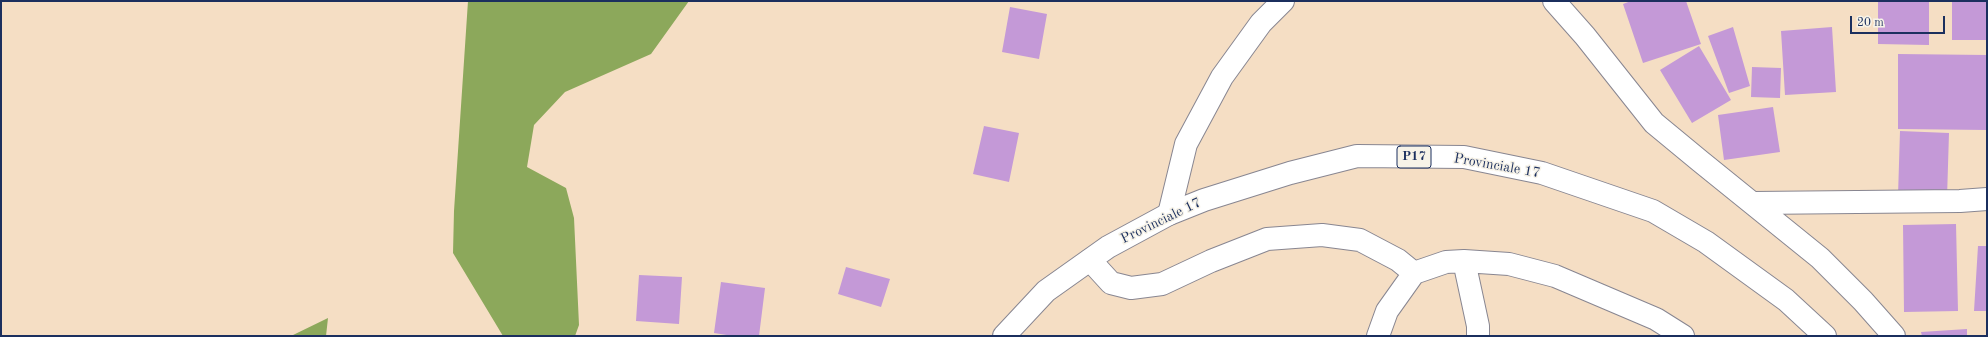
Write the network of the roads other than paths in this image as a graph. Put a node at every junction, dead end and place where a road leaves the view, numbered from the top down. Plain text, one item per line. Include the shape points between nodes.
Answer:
1 (1283, 1) edge
2 (1554, 1) edge
3 (1987, 199) edge
4 (1754, 203) junction
5 (1169, 214) junction
6 (1090, 260) junction
7 (1464, 261) junction
8 (1414, 273) junction
9 (1004, 336) edge
10 (1378, 336) edge
11 (1478, 336) edge
12 (1683, 336) edge
13 (1825, 336) edge
14 (1894, 336) edge

1 - 5 street via 1261,23 1222,77 1186,144
2 - 4 street via 1654,123
3 - 4 street
4 - 14 street via 1820,258
5 - 6 street, Provinciale 17 / P17 via 1108,247
5 - 13 street, Provinciale 17 / P17 via 1204,200 1290,173 1357,156 1464,157 1542,173 1653,211 1706,242 1786,300
6 - 8 street via 1111,283 1131,288 1162,284 1267,239 1322,235 1360,240 1398,260
6 - 9 street, Provinciale 17 / P17 via 1046,291
7 - 8 street via 1446,262
7 - 11 street
7 - 12 street via 1509,264 1555,276 1656,319
8 - 10 street via 1387,311

